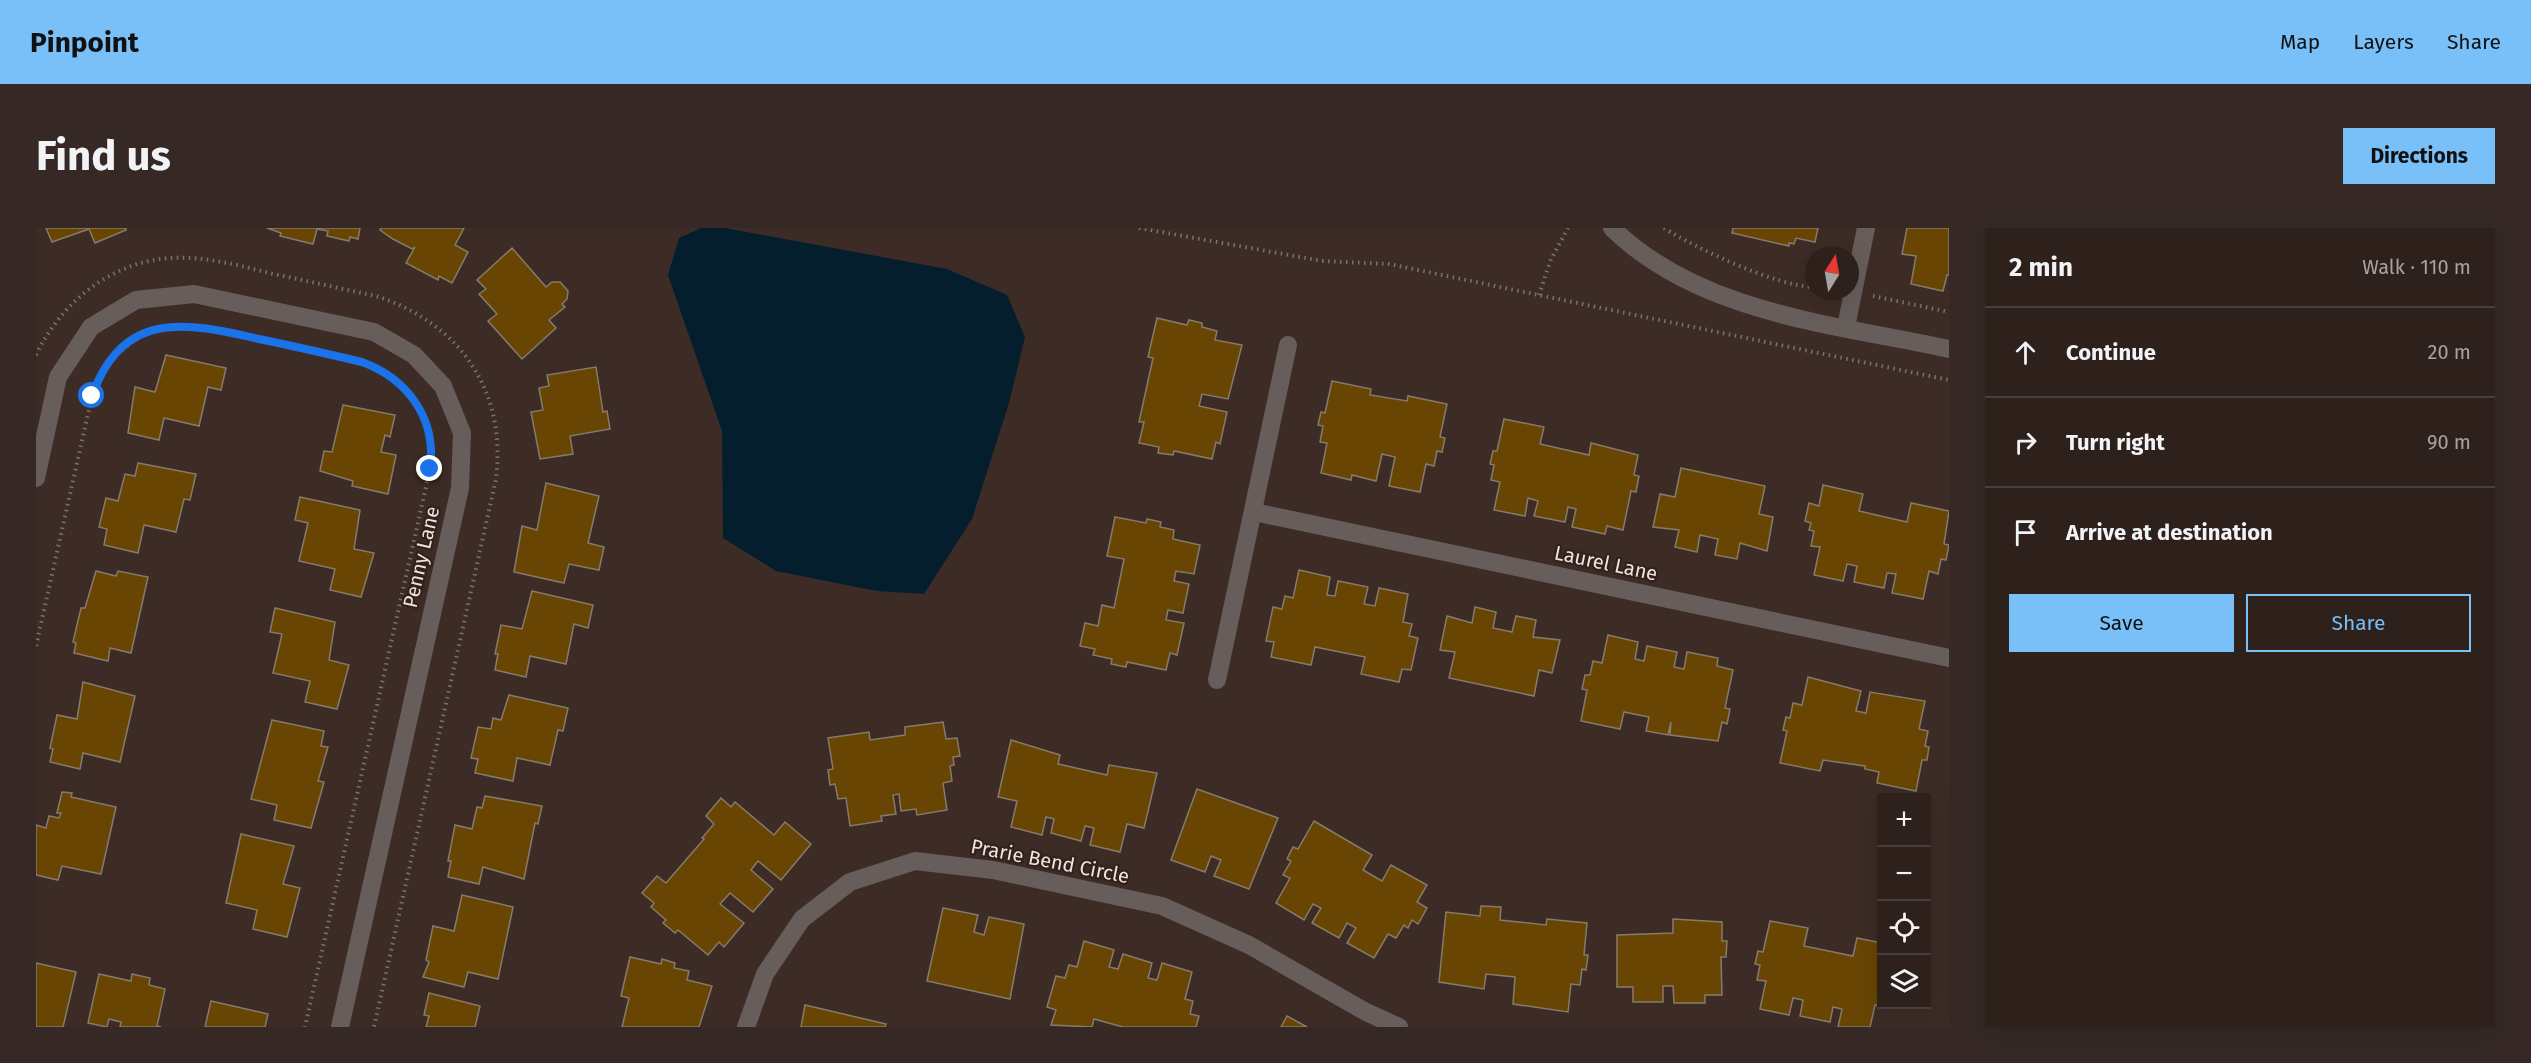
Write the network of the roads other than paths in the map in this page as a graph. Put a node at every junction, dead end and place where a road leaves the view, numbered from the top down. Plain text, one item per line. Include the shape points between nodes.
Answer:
1 (1866, 228) edge
2 (1616, 229) edge
3 (1846, 327) junction
4 (1288, 345) dead end
5 (1949, 349) edge
6 (36, 478) edge
7 (1254, 512) junction
8 (1949, 658) edge
9 (1217, 680) dead end
10 (340, 1027) edge
11 (746, 1027) edge
12 (1399, 1027) edge

1 - 3 street
2 - 3 street via 1661,266 1711,292 1764,311
3 - 5 street
4 - 7 street
6 - 10 street, Penny Lane via 58,377 91,327 136,300 194,294 374,332 414,355 443,386 462,433 460,488
7 - 8 street, Laurel Lane
7 - 9 street
11 - 12 street, Prarie Bend Circle via 765,974 802,919 850,882 915,861 993,870 1162,906 1249,945

